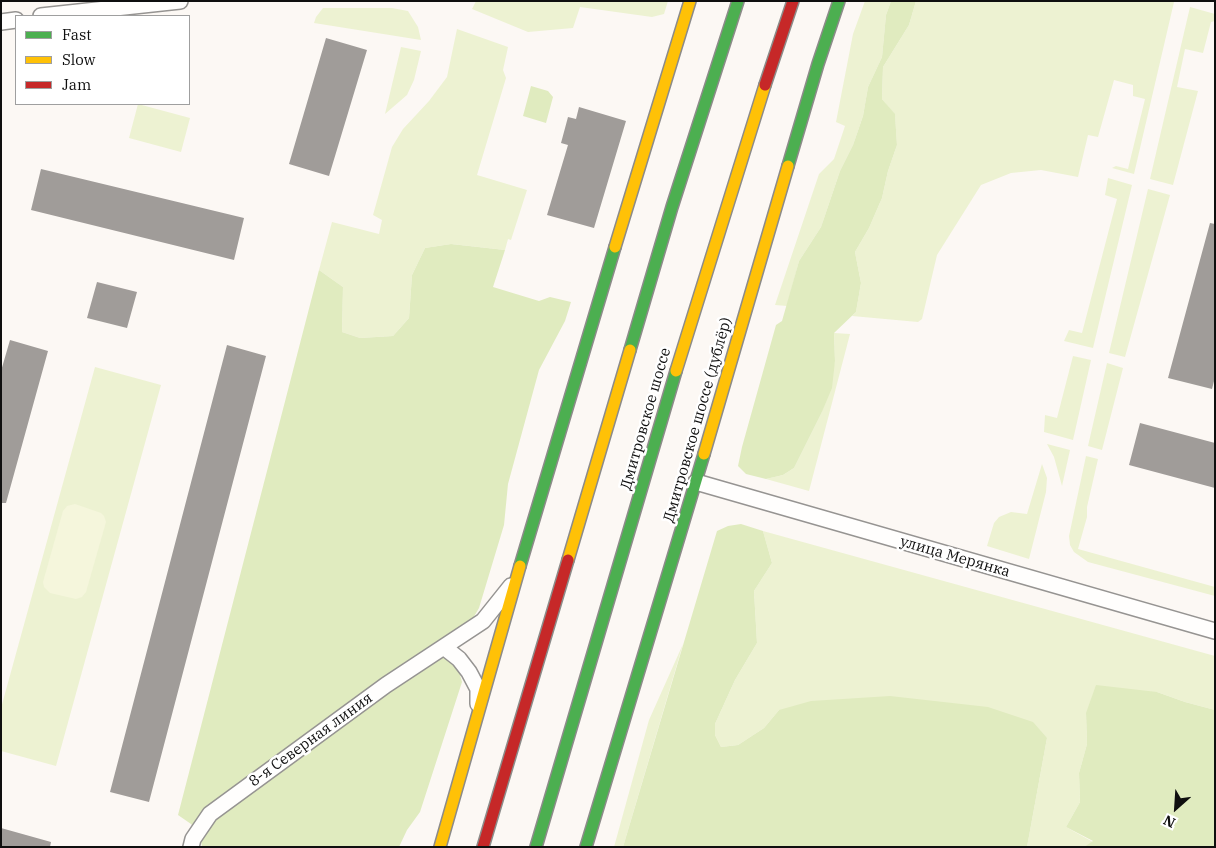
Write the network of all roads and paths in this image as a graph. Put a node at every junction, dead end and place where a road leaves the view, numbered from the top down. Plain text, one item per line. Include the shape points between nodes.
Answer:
1 (180, 1) edge
2 (690, 1) edge
3 (738, 1) edge
4 (793, 1) edge
5 (839, 1) edge
6 (50, 15) edge
7 (15, 20) edge
8 (1, 22) edge
9 (696, 482) junction
10 (517, 579) junction
11 (1215, 631) edge
12 (445, 648) junction
13 (478, 712) junction
14 (191, 847) edge
15 (440, 847) edge
16 (483, 847) edge
17 (536, 847) edge
18 (586, 847) edge

1 - 6 street
2 - 10 main road
3 - 16 main road via 672,207
4 - 17 main road, Дмитровское шоссе via 686,336
5 - 9 main road, Дмитровское шоссе (дублёр)
7 - 8 street
9 - 11 street, улица Мерянка
9 - 18 main road, Дмитровское шоссе (дублёр)
10 - 12 street, 8-я Северная линия via 483,621
10 - 13 main road
12 - 13 street via 459,659 478,689
12 - 14 street, 8-я Северная линия via 429,655 386,685 210,814
13 - 15 main road

